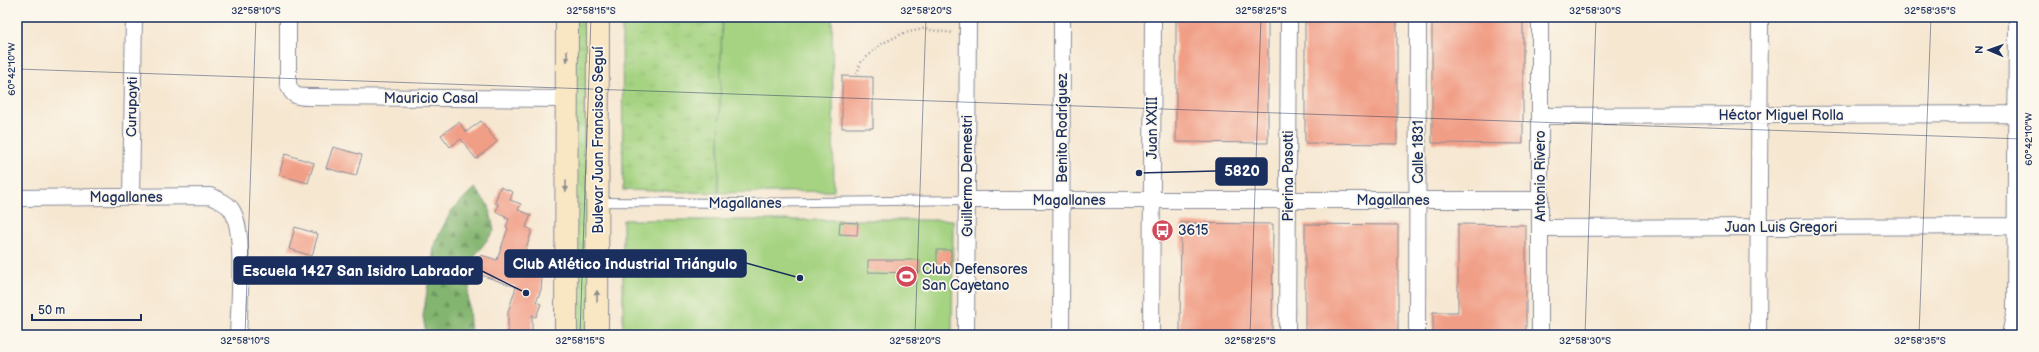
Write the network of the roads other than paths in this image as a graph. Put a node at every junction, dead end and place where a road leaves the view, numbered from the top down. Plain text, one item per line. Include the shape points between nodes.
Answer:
1 (134, 17) edge
2 (288, 17) edge
3 (567, 17) edge
4 (598, 17) edge
5 (1062, 17) edge
6 (1153, 17) edge
7 (1289, 17) edge
8 (1418, 17) edge
9 (1540, 17) edge
10 (1760, 17) edge
11 (2017, 17) edge
12 (968, 24) edge
13 (567, 99) junction
14 (2019, 114) edge
15 (1759, 115) junction
16 (1540, 116) junction
17 (131, 197) junction
18 (17, 198) edge
19 (967, 200) junction
20 (1061, 200) junction
21 (1418, 200) junction
22 (1540, 200) junction
23 (1152, 201) junction
24 (1288, 201) junction
25 (598, 202) junction
26 (2019, 226) edge
27 (1758, 227) junction
28 (1540, 228) junction
29 (238, 335) edge
30 (566, 335) edge
31 (597, 335) edge
32 (966, 335) edge
33 (1061, 335) edge
34 (1150, 335) edge
35 (1286, 335) edge
36 (1417, 335) edge
37 (1540, 335) edge
38 (1758, 335) edge
39 (2010, 335) edge

1 - 17 street, Curupayti
2 - 13 street, Mauricio Casal via 288,84 295,96
3 -> 13 main road
4 - 25 main road, Bulevar Juan Francisco Seguí
5 - 20 street, Benito Rodríguez
6 - 23 street, Juan XXIII
7 - 24 street, Pierina Pasotti
8 - 21 street, Calle 1831
9 - 16 street, Antonio Rivero
10 - 15 street
11 - 14 street
12 - 19 street, Guillermo Demestri
13 -> 30 main road
14 - 15 street, Héctor Miguel Rolla
14 - 26 street
15 - 16 street, Héctor Miguel Rolla
15 - 27 street
16 - 22 street, Antonio Rivero
17 - 18 street, Magallanes
17 - 29 street, Magallanes via 210,196 231,208 237,221 240,241
19 - 20 street, Magallanes
19 - 25 lane, Magallanes
19 - 32 street, Guillermo Demestri
20 - 23 street, Magallanes
20 - 33 street, Benito Rodríguez
21 - 22 street, Magallanes
21 - 24 street, Magallanes
21 - 36 street, Calle 1831
22 - 28 street, Antonio Rivero
23 - 24 street, Magallanes
23 - 34 street, Juan XXIII
24 - 35 street, Pierina Pasotti
31 -> 25 main road, Bulevar Juan Francisco Seguí
26 - 27 street, Juan Luis Gregori
26 - 39 street via 2015,312
27 - 28 street, Juan Luis Gregori
27 - 38 street
28 - 37 street, Antonio Rivero

